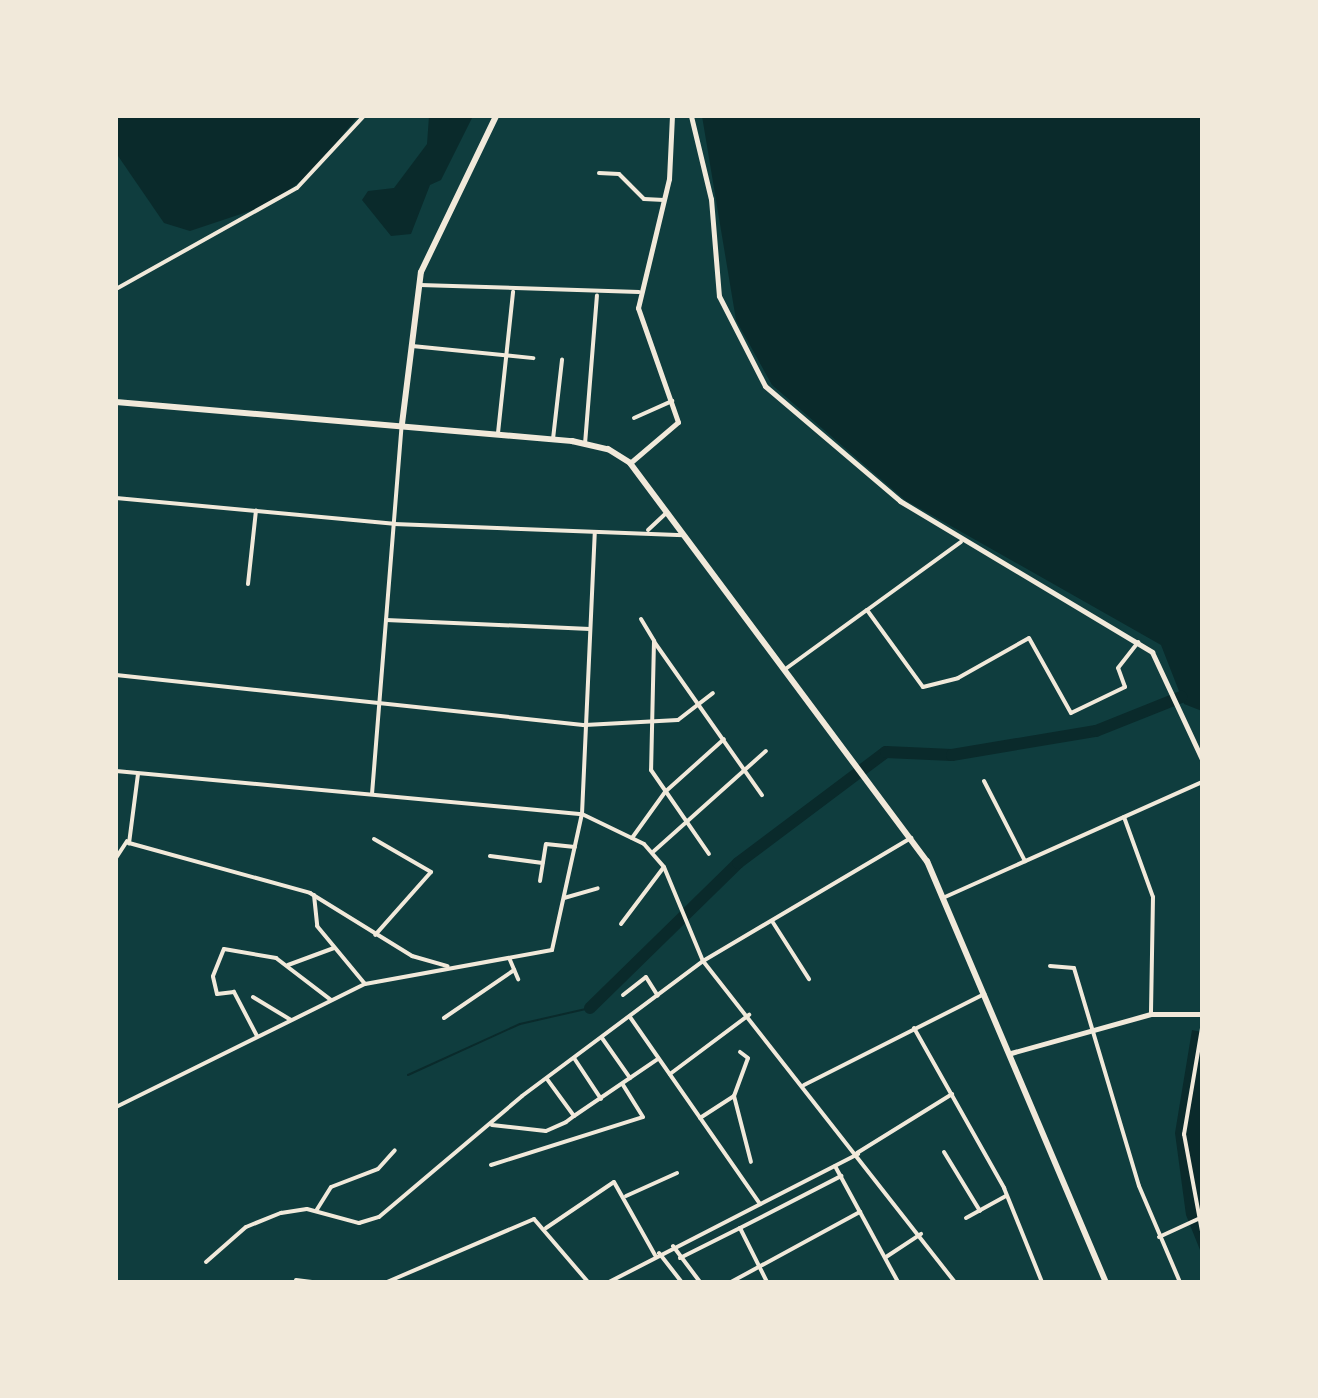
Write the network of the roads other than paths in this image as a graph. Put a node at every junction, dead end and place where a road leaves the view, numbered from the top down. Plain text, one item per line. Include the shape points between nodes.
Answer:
1 (364, 116) edge
2 (496, 116) edge
3 (672, 116) edge
4 (691, 116) edge
5 (599, 173) dead end
6 (664, 200) junction
7 (418, 285) junction
8 (116, 289) edge
9 (513, 291) junction
10 (639, 292) junction
11 (597, 294) junction
12 (410, 346) junction
13 (506, 356) junction
14 (533, 358) dead end
15 (562, 360) dead end
16 (672, 401) junction
17 (116, 402) edge
18 (634, 418) dead end
19 (402, 424) junction
20 (498, 433) junction
21 (553, 439) junction
22 (585, 444) junction
23 (630, 463) junction
24 (116, 498) edge
25 (256, 510) junction
26 (667, 512) junction
27 (394, 524) junction
28 (646, 531) junction
29 (595, 532) junction
30 (684, 535) junction
31 (961, 542) junction
32 (248, 584) dead end
33 (867, 610) junction
34 (641, 619) dead end
35 (386, 620) junction
36 (590, 629) junction
37 (654, 641) junction
38 (1138, 642) junction
39 (784, 670) junction
40 (116, 675) edge
41 (713, 693) dead end
42 (377, 706) junction
43 (701, 706) junction
44 (585, 725) junction
45 (655, 725) junction
46 (724, 739) junction
47 (766, 751) dead end
48 (1202, 759) edge
49 (743, 769) junction
50 (116, 771) edge
51 (138, 774) junction
52 (984, 781) dead end
53 (1202, 782) edge
54 (665, 792) junction
55 (372, 794) junction
56 (762, 795) dead end
57 (582, 814) junction
58 (1124, 817) junction
59 (688, 819) junction
60 (632, 838) junction
61 (911, 838) junction
62 (374, 839) dead end
63 (127, 841) junction
64 (575, 847) junction
65 (654, 851) junction
66 (709, 854) dead end
67 (490, 856) dead end
68 (1025, 861) junction
69 (116, 862) edge
70 (543, 863) junction
71 (664, 867) junction
72 (540, 881) dead end
73 (598, 888) dead end
74 (314, 895) junction
75 (945, 897) junction
76 (564, 898) junction
77 (772, 921) junction
78 (621, 924) dead end
79 (375, 935) junction
80 (334, 948) junction
81 (510, 960) junction
82 (703, 961) junction
83 (283, 964) junction
84 (1050, 966) dead end
85 (451, 967) junction
86 (514, 970) junction
87 (518, 979) dead end
88 (809, 979) dead end
89 (365, 984) junction
90 (986, 993) junction
91 (623, 995) dead end
92 (658, 996) junction
93 (253, 997) dead end
94 (331, 1000) junction
95 (1151, 1014) junction
96 (1202, 1014) edge
97 (749, 1015) junction
98 (630, 1017) junction
99 (444, 1018) dead end
100 (291, 1020) junction
101 (914, 1028) junction
102 (1095, 1028) junction
103 (1202, 1028) edge
104 (257, 1036) junction
105 (602, 1038) junction
106 (740, 1052) dead end
107 (1011, 1053) junction
108 (574, 1058) junction
109 (659, 1059) junction
110 (670, 1074) junction
111 (630, 1078) junction
112 (547, 1079) junction
113 (622, 1084) junction
114 (804, 1085) junction
115 (952, 1094) junction
116 (734, 1096) junction
117 (601, 1099) junction
118 (116, 1107) edge
119 (574, 1116) junction
120 (700, 1118) junction
121 (492, 1125) junction
122 (395, 1150) dead end
123 (944, 1152) dead end
124 (858, 1153) junction
125 (751, 1162) dead end
126 (491, 1165) dead end
127 (835, 1166) junction
128 (677, 1173) dead end
129 (841, 1176) junction
130 (626, 1196) junction
131 (1006, 1196) junction
132 (760, 1204) junction
133 (316, 1211) junction
134 (980, 1211) junction
135 (860, 1212) junction
136 (966, 1218) dead end
137 (1198, 1219) junction
138 (546, 1228) junction
139 (740, 1228) junction
140 (1202, 1231) edge
141 (921, 1234) junction
142 (1159, 1237) junction
143 (673, 1246) junction
144 (657, 1254) junction
145 (886, 1257) junction
146 (680, 1258) junction
147 (206, 1262) dead end
148 (759, 1266) junction
149 (296, 1280) dead end
150 (312, 1282) edge
151 (387, 1282) edge
152 (588, 1282) edge
153 (609, 1282) edge
154 (682, 1282) edge
155 (700, 1282) edge
156 (731, 1282) edge
157 (767, 1282) edge
158 (898, 1282) edge
159 (955, 1282) edge
160 (1042, 1282) edge
161 (1106, 1282) edge
162 (1180, 1282) edge

1 - 8 street via 297,188
2 - 7 highway
3 - 6 street
4 - 31 street via 705,164 719,296 758,376 832,449
5 - 6 street via 619,174 644,199
6 - 10 street
7 - 9 street
7 - 12 highway
9 - 11 street
9 - 13 street
10 - 11 street
10 - 16 street via 640,327
11 - 22 street
12 - 13 street
12 - 19 highway
13 - 14 street
13 - 20 street
15 - 21 street
16 - 18 street
16 - 23 street via 675,429
17 - 19 highway
19 - 20 highway
19 - 27 street
20 - 21 highway
21 - 22 highway
22 - 23 highway
23 - 26 highway
24 - 25 street
25 - 27 street
25 - 32 street
26 - 28 street
26 - 30 highway
27 - 29 street
27 - 35 street
28 - 29 street
28 - 30 street
29 - 36 street
30 - 39 highway
31 - 33 street
31 - 38 street
33 - 38 street via 923,687 958,678 1029,638 1071,713 1125,687 1118,668
33 - 39 street
34 - 37 street
35 - 36 street
35 - 42 street
36 - 44 street
37 - 43 street
37 - 45 street
38 - 48 street via 1169,679
39 - 61 highway
40 - 42 street
41 - 43 street
42 - 44 street
42 - 55 street
43 - 45 street
43 - 46 street
44 - 45 street
44 - 57 street
45 - 54 street via 651,770
46 - 49 street
46 - 54 street
47 - 49 street
49 - 56 street
49 - 59 street
50 - 51 street
51 - 55 street
51 - 63 street
52 - 68 street
53 - 58 street
54 - 59 street
54 - 60 street
55 - 57 street
57 - 60 street
57 - 64 street
58 - 68 street
58 - 95 street via 1153,897
59 - 65 street
59 - 66 street
60 - 65 street
61 - 75 highway
61 - 77 street
62 - 79 street via 431,872
63 - 69 street
63 - 74 street
64 - 70 street via 546,844
64 - 76 street
65 - 71 street
67 - 70 street
68 - 75 street
70 - 72 street
71 - 78 street
71 - 82 street
73 - 76 street
74 - 79 street
74 - 80 street via 311,916
75 - 90 highway
76 - 81 street via 552,950
77 - 82 street
77 - 88 street
79 - 85 street
80 - 83 street
80 - 89 street
81 - 85 street
81 - 86 street
82 - 92 street
82 - 97 street
83 - 94 street
83 - 104 street via 224,949 213,976 217,994 234,992
84 - 102 street via 1074,968
85 - 89 street
86 - 87 street
86 - 99 street
89 - 94 street
90 - 101 street
90 - 107 highway
91 - 92 street via 646,977
92 - 98 street
93 - 100 street
94 - 100 street
95 - 96 street
95 - 102 street
97 - 110 street
97 - 114 street
98 - 105 street
98 - 109 street
100 - 104 street
101 - 114 street
101 - 115 street
102 - 107 street
102 - 142 street
103 - 137 street via 1184,1134
104 - 118 street
105 - 108 street
105 - 111 street
106 - 116 street via 748,1058
107 - 161 highway
108 - 112 street
108 - 117 street
109 - 110 street
109 - 111 street
110 - 120 street
111 - 113 street
112 - 119 street
112 - 121 street
113 - 117 street
113 - 126 street via 643,1117
114 - 124 street
115 - 124 street
115 - 131 street
116 - 120 street
116 - 125 street
117 - 119 street
119 - 121 street via 546,1131
120 - 132 street
121 - 133 street via 368,1222
122 - 133 street via 378,1169 331,1187
123 - 134 street
124 - 127 street
124 - 141 street
127 - 129 street
127 - 132 street
128 - 130 street
129 - 135 street
129 - 139 street
130 - 138 street via 607,1181
130 - 144 street
131 - 134 street
131 - 160 street
132 - 143 street
133 - 147 street via 261,1220
134 - 136 street
135 - 145 street
135 - 148 street
137 - 140 street
137 - 142 street
138 - 151 street via 528,1221 457,1258
138 - 152 street
139 - 146 street
139 - 148 street
141 - 145 street
141 - 159 street
142 - 162 street
143 - 144 street
143 - 146 street
144 - 153 street
144 - 154 street
145 - 158 street
146 - 155 street
148 - 156 street
148 - 157 street
149 - 150 street

